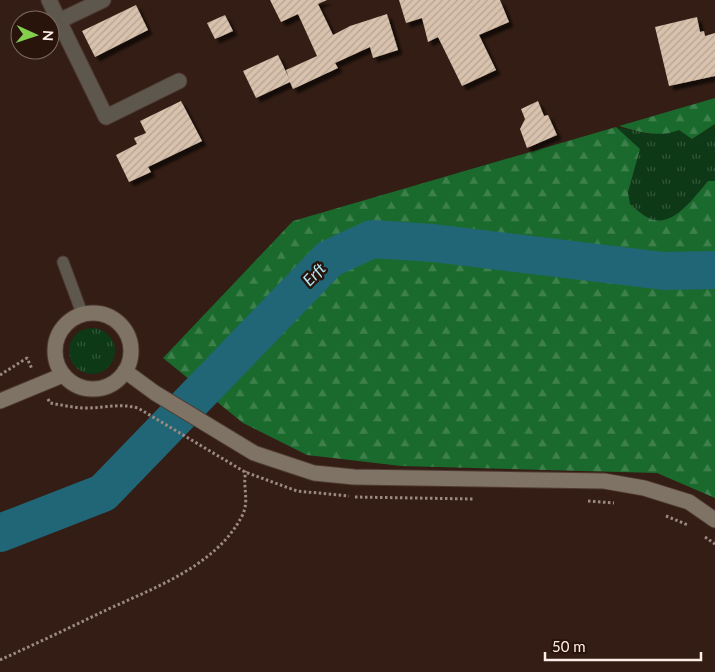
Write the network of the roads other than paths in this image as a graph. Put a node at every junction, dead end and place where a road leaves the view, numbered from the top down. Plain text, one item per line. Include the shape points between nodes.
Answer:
1 (103, 0) edge
2 (60, 21) edge
3 (60, 23) edge
4 (179, 81) dead end
5 (63, 262) dead end
6 (83, 316) junction
7 (125, 371) junction
8 (63, 375) junction
9 (0, 401) edge
10 (715, 520) edge

1 - 2 street
3 - 4 street via 106,117
5 - 6 lane
6 - 7 street via 91,313 104,315 125,331 130,342 130,356
6 - 8 street via 72,319 56,340 55,354
7 - 8 street via 116,381 99,389 79,386
7 - 10 street via 155,393 250,450 281,464 314,473 354,477 604,481 644,488 689,502
8 - 9 street

